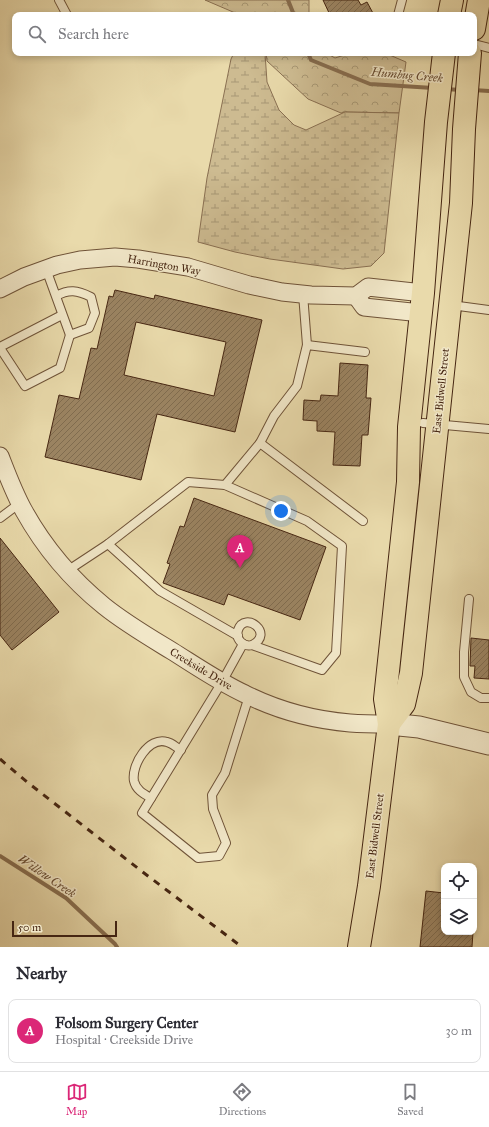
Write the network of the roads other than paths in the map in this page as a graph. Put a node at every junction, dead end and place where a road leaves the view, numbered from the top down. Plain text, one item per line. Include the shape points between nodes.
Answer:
1 (59, 0) edge
2 (396, 0) edge
3 (452, 0) edge
4 (479, 0) edge
5 (400, 8) edge
6 (65, 12) edge
7 (450, 12) edge
8 (477, 12) edge
9 (489, 48) edge
10 (477, 51) edge
11 (444, 56) edge
12 (471, 56) edge
13 (437, 114) junction
14 (46, 269) junction
15 (0, 289) edge
16 (303, 294) junction
17 (56, 296) junction
18 (422, 303) junction
19 (450, 305) junction
20 (489, 310) edge
21 (62, 315) junction
22 (70, 335) junction
23 (307, 345) junction
24 (0, 348) edge
25 (365, 352) dead end
26 (430, 424) junction
27 (489, 428) edge
28 (260, 443) junction
29 (0, 456) edge
30 (225, 485) junction
31 (20, 503) junction
32 (0, 518) edge
33 (363, 521) dead end
34 (108, 544) junction
35 (67, 571) junction
36 (469, 599) dead end
37 (238, 636) junction
38 (244, 644) junction
39 (252, 645) junction
40 (222, 682) junction
41 (249, 696) junction
42 (489, 698) edge
43 (389, 724) junction
44 (489, 744) edge
45 (181, 750) junction
46 (151, 798) junction
47 (359, 947) edge

1 - 6 lane
2 - 5 lane
3 - 7 main road
4 - 8 main road
9 - 10 lane
11 - 13 main road, East Bidwell Street
12 - 19 main road, East Bidwell Street via 461,203
13 - 18 main road, East Bidwell Street
13 - 19 main road via 447,185 438,280 439,295 442,301
14 - 15 street, Harrington Way
14 - 16 street, Harrington Way via 103,257 138,259 188,267 249,285
14 - 17 lane
16 - 18 street, Harrington Way via 356,296 368,287
16 - 23 lane
17 - 21 lane
17 - 22 lane via 66,291 81,292 91,297 95,313 89,328
18 - 26 main road via 431,319 432,327
18 - 43 main road, East Bidwell Street via 410,427 408,482 385,699
19 - 20 lane
19 - 26 main road, East Bidwell Street
21 - 22 lane
21 - 24 lane
22 - 24 lane via 60,368 25,386
23 - 25 lane
23 - 28 lane via 298,386 274,416
26 - 27 lane
26 - 43 main road, East Bidwell Street via 422,432 433,468 411,673 404,704
28 - 30 lane
28 - 33 lane
29 - 31 street, Creekside Drive
30 - 34 lane via 188,482
30 - 39 lane via 307,521 342,546 336,653 322,670
31 - 32 lane
31 - 35 street, Creekside Drive via 56,559
34 - 35 lane
34 - 37 lane via 160,591
35 - 40 street, Creekside Drive via 103,606 121,619
36 - 42 lane via 464,676 471,692 481,698
37 - 38 lane
37 - 39 lane via 241,626 248,623 256,624 261,634 259,641
38 - 39 lane
38 - 40 lane
40 - 41 street, Creekside Drive
40 - 45 lane
41 - 43 street, Creekside Drive via 309,716 350,723
41 - 46 lane via 224,773 212,795 213,809 226,843 220,856 198,858 142,813
43 - 44 street, Creekside Drive via 419,727
43 - 47 main road, East Bidwell Street
45 - 46 lane
45 - 46 lane via 167,742 155,742 144,751 134,773 134,782 139,791

